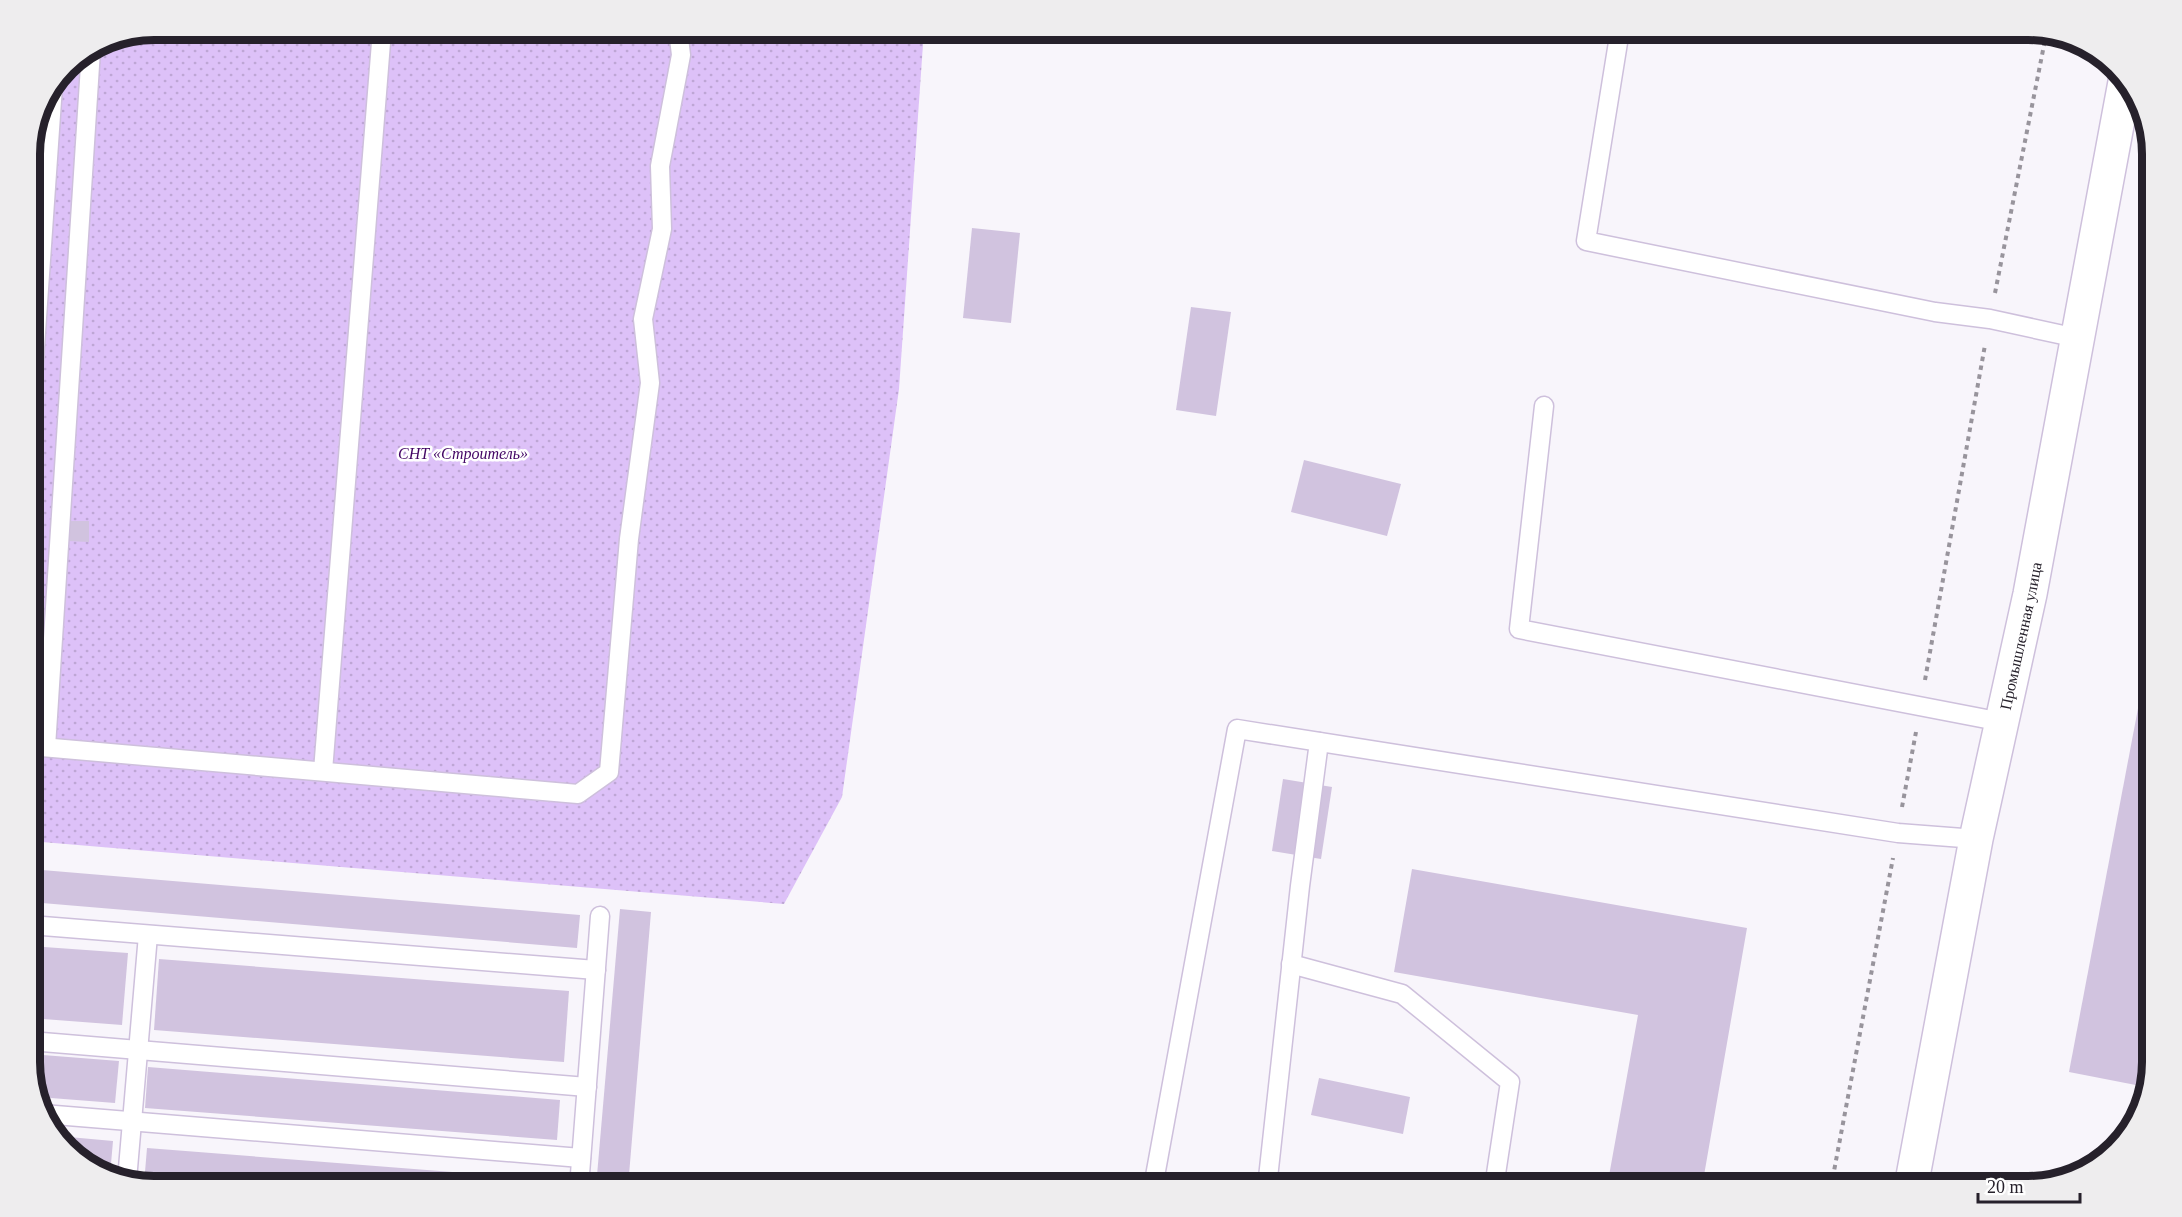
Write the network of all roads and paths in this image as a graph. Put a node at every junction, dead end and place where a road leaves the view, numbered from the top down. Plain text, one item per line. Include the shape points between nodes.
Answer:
1 (381, 40) edge
2 (679, 40) edge
3 (1618, 40) edge
4 (2045, 41) edge
5 (90, 61) edge
6 (2123, 93) edge
7 (51, 107) edge
8 (41, 252) edge
9 (1990, 319) junction
10 (2077, 338) junction
11 (1544, 406) dead end
12 (1920, 706) junction
13 (41, 708) edge
14 (2002, 722) junction
15 (1319, 742) junction
16 (41, 747) edge
17 (323, 771) junction
18 (1898, 833) junction
19 (1976, 839) junction
20 (600, 916) dead end
21 (41, 926) edge
22 (148, 935) junction
23 (1291, 964) junction
24 (596, 970) junction
25 (41, 1042) edge
26 (138, 1050) junction
27 (587, 1087) junction
28 (53, 1115) edge
29 (132, 1121) junction
30 (581, 1158) junction
31 (128, 1174) edge
32 (580, 1176) edge
33 (1155, 1176) edge
34 (1268, 1176) edge
35 (1496, 1176) edge
36 (1833, 1176) edge
37 (1913, 1176) edge

1 - 17 lane
2 - 17 lane via 681,55 660,166 662,229 643,319 650,384 629,539 609,772 578,794
3 - 9 lane via 1586,240 1935,312
4 - 9 path
5 - 13 lane
6 - 10 street, Промышленная улица
7 - 8 lane
9 - 10 lane
9 - 12 path
10 - 14 street, Промышленная улица
11 - 12 lane via 1519,629
12 - 14 lane
12 - 18 path
14 - 19 street, Промышленная улица
15 - 18 lane
15 - 23 lane
15 - 33 lane via 1238,729
16 - 17 lane
18 - 19 lane
18 - 36 path
19 - 37 street, Промышленная улица
20 - 24 lane
21 - 22 lane
22 - 24 lane
22 - 26 lane
23 - 34 lane
23 - 35 lane via 1402,994 1510,1082
24 - 27 lane
25 - 26 lane
26 - 27 lane
26 - 29 lane
27 - 30 lane
28 - 29 lane
29 - 30 lane
29 - 31 lane
30 - 32 lane

